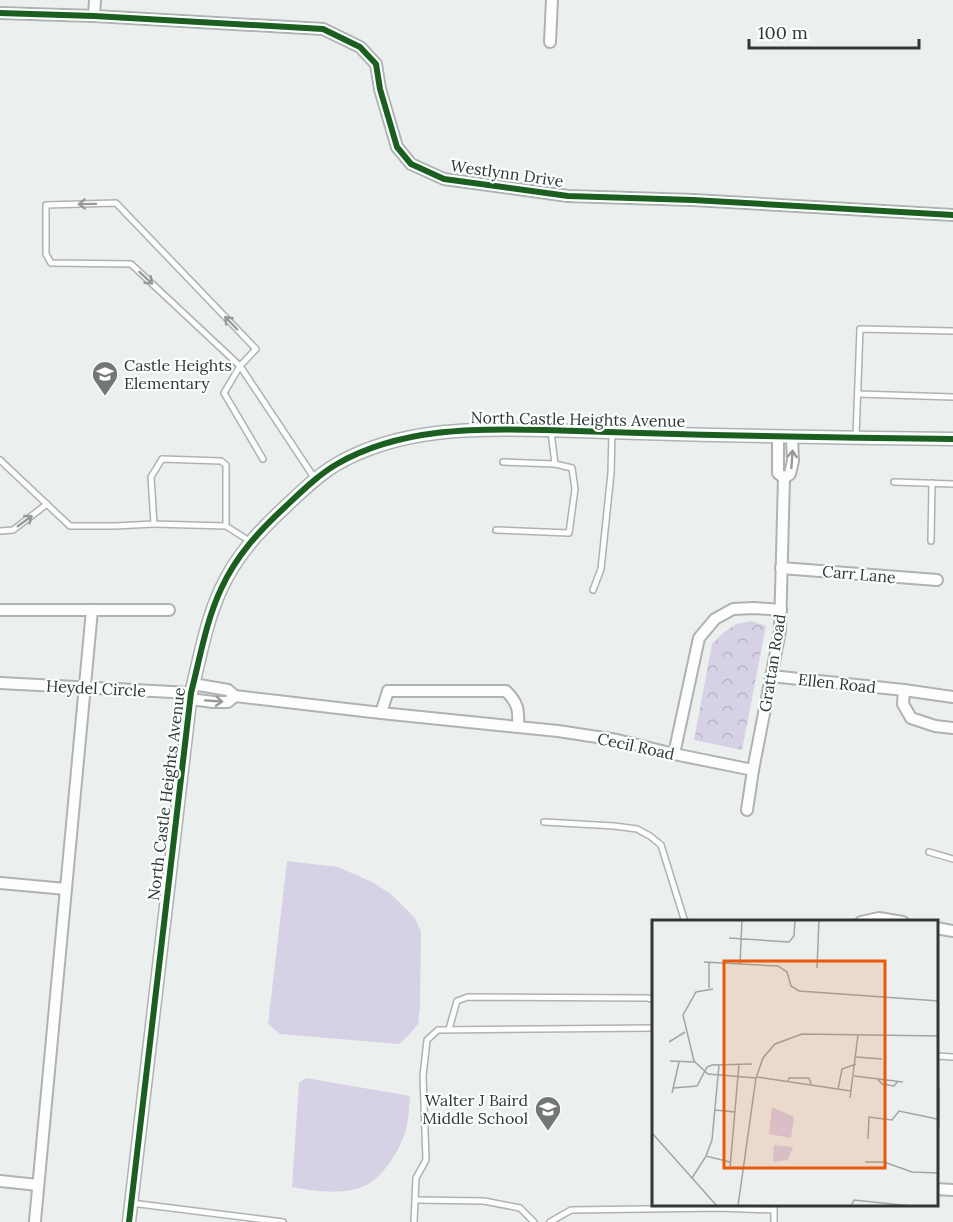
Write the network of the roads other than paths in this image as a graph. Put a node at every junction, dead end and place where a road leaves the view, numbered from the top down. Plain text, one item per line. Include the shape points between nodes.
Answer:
1 (95, 0) edge
2 (552, 0) edge
3 (0, 13) edge
4 (94, 16) junction
5 (550, 42) dead end
6 (953, 215) edge
7 (953, 331) edge
8 (240, 366) junction
9 (858, 394) junction
10 (953, 397) edge
11 (551, 430) junction
12 (612, 432) junction
13 (778, 437) junction
14 (792, 437) junction
15 (856, 438) junction
16 (953, 439) edge
17 (263, 459) dead end
18 (0, 460) edge
19 (502, 462) dead end
20 (555, 464) junction
21 (784, 478) junction
22 (316, 480) junction
23 (894, 482) dead end
24 (932, 483) junction
25 (953, 484) edge
26 (47, 504) junction
27 (154, 524) junction
28 (226, 526) junction
29 (496, 530) dead end
30 (0, 531) edge
31 (931, 541) dead end
32 (251, 542) junction
33 (781, 568) junction
34 (937, 580) dead end
35 (593, 590) dead end
36 (0, 610) edge
37 (92, 610) junction
38 (170, 610) dead end
39 (781, 610) junction
40 (771, 676) junction
41 (0, 682) edge
42 (86, 688) junction
43 (904, 690) junction
44 (192, 692) junction
45 (235, 696) joint
46 (953, 698) edge
47 (381, 713) junction
48 (518, 727) junction
49 (953, 728) edge
50 (675, 754) junction
51 (753, 770) junction
52 (747, 810) dead end
53 (544, 822) dead end
54 (929, 852) dead end
55 (953, 859) edge
56 (0, 883) edge
57 (66, 889) junction
58 (684, 920) edge
59 (870, 920) edge
60 (891, 920) edge
61 (938, 928) edge
62 (953, 931) edge
63 (652, 1000) edge
64 (652, 1028) edge
65 (449, 1029) junction
66 (938, 1056) edge
67 (953, 1057) edge
68 (0, 1181) edge
69 (38, 1185) junction
70 (415, 1200) junction
71 (131, 1203) junction
72 (774, 1208) edge
73 (35, 1221) edge
74 (129, 1222) edge
75 (283, 1222) edge
76 (414, 1222) edge
77 (534, 1222) edge
78 (550, 1222) edge
79 (774, 1222) edge

1 - 4 street
2 - 5 street
3 - 4 street, Westlynn Drive
4 - 6 street, Westlynn Drive via 323,29 360,47 376,64 397,147 411,164 444,179 568,196
7 - 9 lane via 860,328
8 -> 8 lane via 256,349 116,203 46,205 46,254 51,263 131,264
8 - 17 lane via 224,393
8 - 22 lane
9 - 10 lane
9 - 15 lane
11 - 12 street, North Castle Heights Avenue
11 - 20 lane
11 - 22 street, North Castle Heights Avenue via 464,430 408,437 355,455
12 - 13 street, North Castle Heights Avenue
12 - 35 lane via 602,569
13 - 14 street, North Castle Heights Avenue
13 - 21 street via 778,473
14 - 15 street, North Castle Heights Avenue
21 -> 14 street via 790,474 793,461
15 - 16 street, North Castle Heights Avenue
18 - 26 lane
19 - 20 lane
20 - 29 lane via 572,468 575,489 569,533
21 - 33 street, Grattan Road
22 - 32 street, North Castle Heights Avenue
23 - 24 lane
24 - 25 lane
24 - 31 lane
26 - 27 lane via 70,526
30 -> 26 lane via 13,530
27 - 28 lane
27 - 28 lane via 151,477 162,459 221,461 226,465
28 - 32 lane
32 - 44 street, North Castle Heights Avenue via 216,600
33 - 34 street, Carr Lane
33 - 39 street, Grattan Road
36 - 37 street
37 - 38 street
37 - 42 street
39 - 40 street, Grattan Road
39 - 50 street via 733,609 715,619 699,638
40 - 43 street, Ellen Road
40 - 51 street, Grattan Road
41 - 42 street, Heydel Circle
42 - 44 street, Heydel Circle
42 - 57 street
43 - 46 street, Ellen Road
43 - 49 street via 903,704 911,718
44 - 45 street, Heydel Circle via 228,690
44 - 71 street, North Castle Heights Avenue
45 - 47 street, Cecil Road
47 - 48 street, Cecil Road
47 - 48 street via 388,691 506,691 515,701
48 - 50 street, Cecil Road via 617,740
50 - 51 street, Cecil Road
51 - 52 street, Grattan Road
53 - 58 lane via 637,829 650,836 661,845
54 - 55 lane
56 - 57 street
57 - 69 street
59 - 60 street
61 - 62 street
63 - 65 lane via 468,997 457,1001
64 - 65 lane
65 - 70 lane via 438,1030 427,1040 423,1076 426,1160 416,1178
66 - 67 lane
68 - 69 street
69 - 73 street
70 - 76 lane
70 - 77 lane via 493,1202 520,1208
71 - 74 street, North Castle Heights Avenue
71 - 75 lane
72 - 78 lane via 571,1210
72 - 79 lane

